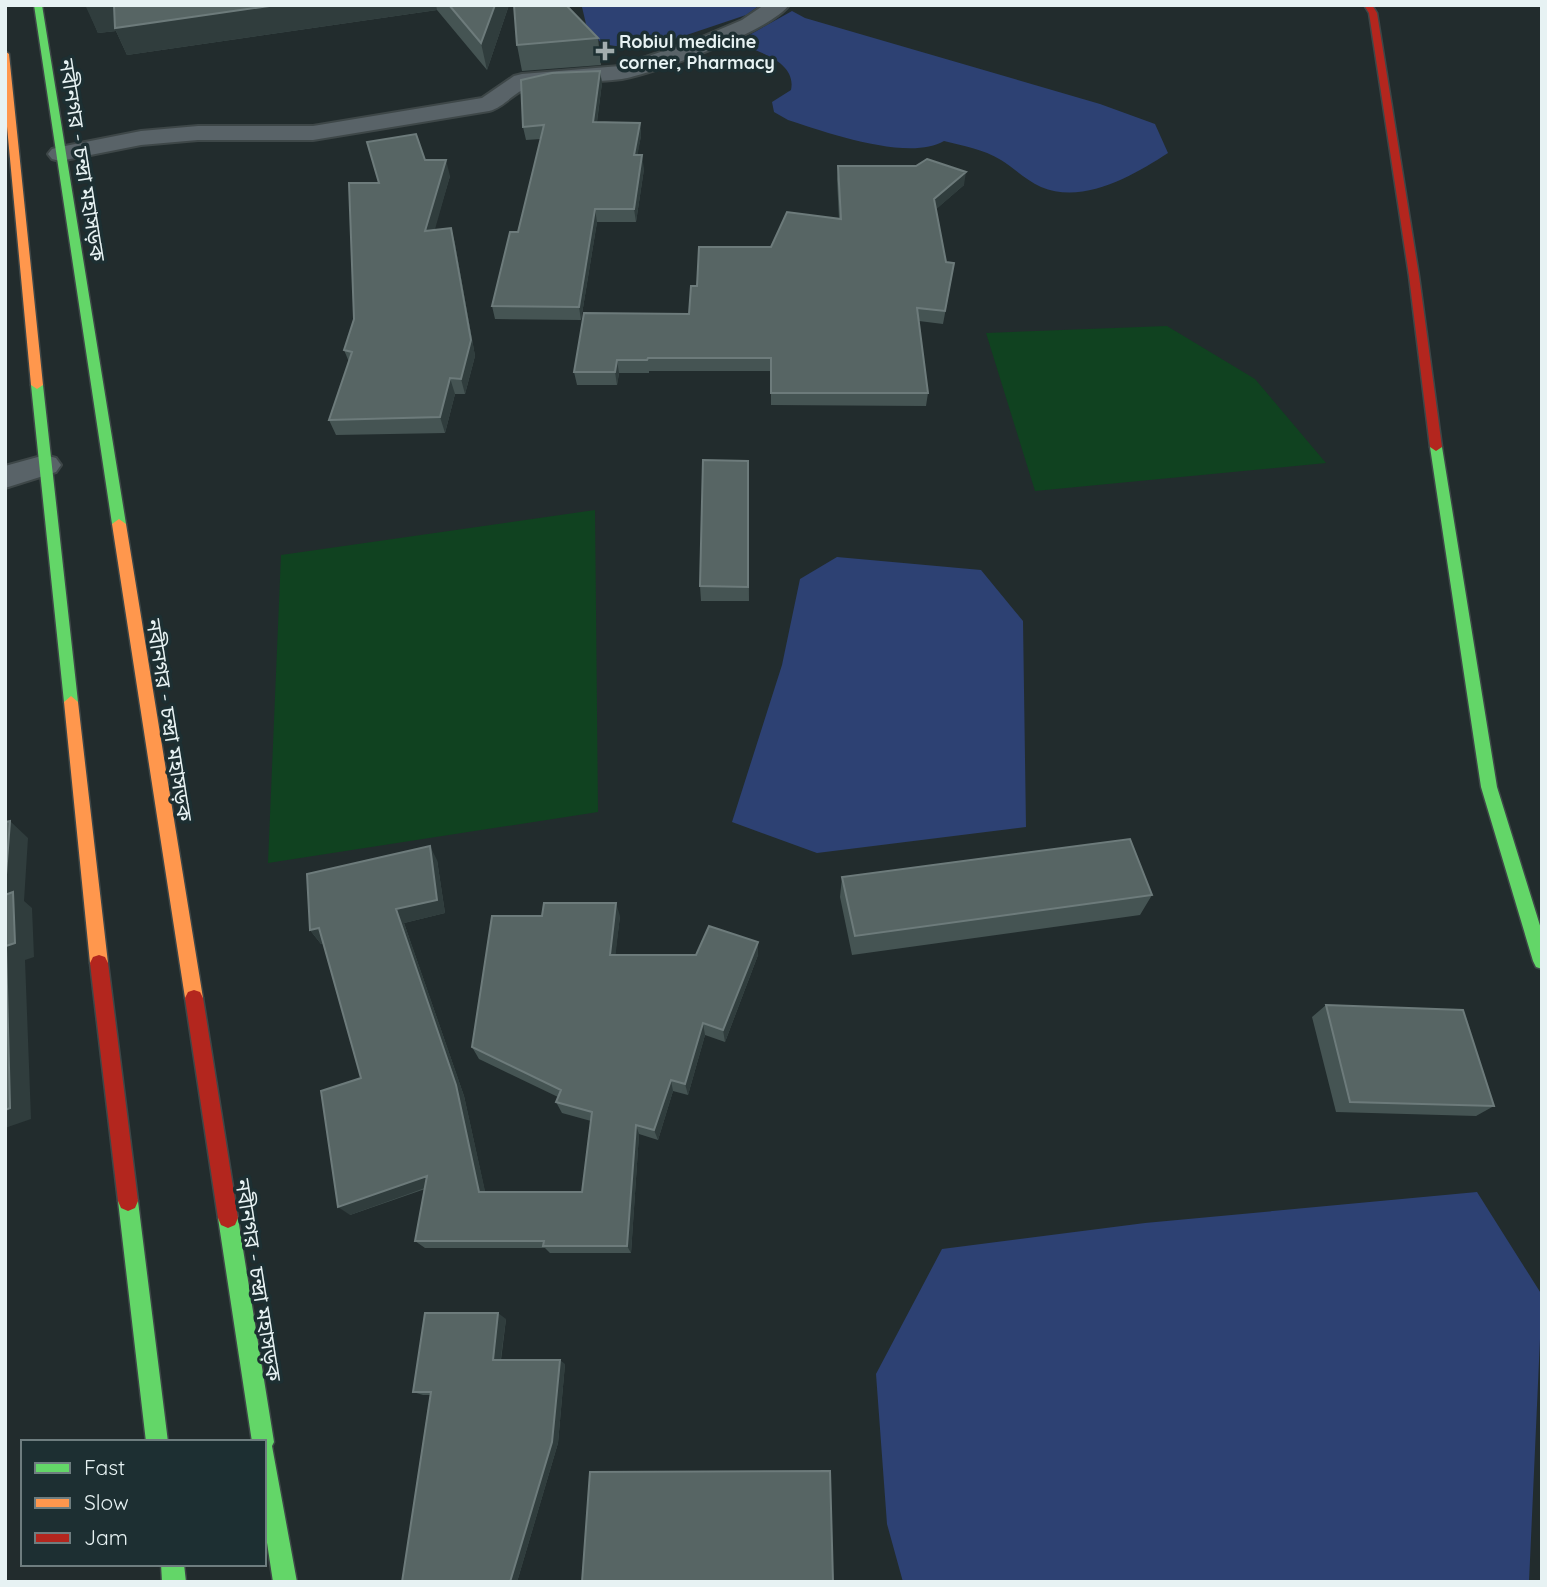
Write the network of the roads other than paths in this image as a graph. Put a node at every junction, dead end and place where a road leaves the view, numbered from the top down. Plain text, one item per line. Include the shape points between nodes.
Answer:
1 (38, 5) edge
2 (779, 5) edge
3 (1368, 5) edge
4 (5, 54) edge
5 (60, 154) junction
6 (45, 465) junction
7 (5, 477) edge
8 (1542, 961) edge
9 (157, 1440) edge
10 (263, 1440) edge
11 (266, 1464) edge
12 (285, 1582) edge

1 - 5 main road, নবীনগর - চন্দ্রা মহাসড়ক
2 - 5 street via 703,45 623,72 522,81 489,104 313,134 198,133 141,138
3 - 8 main road via 1373,13 1414,276 1443,508 1489,787
4 - 6 main road
5 - 10 main road, নবীনগর - চন্দ্রা মহাসড়ক
6 - 7 street
6 - 9 main road
11 - 12 main road

